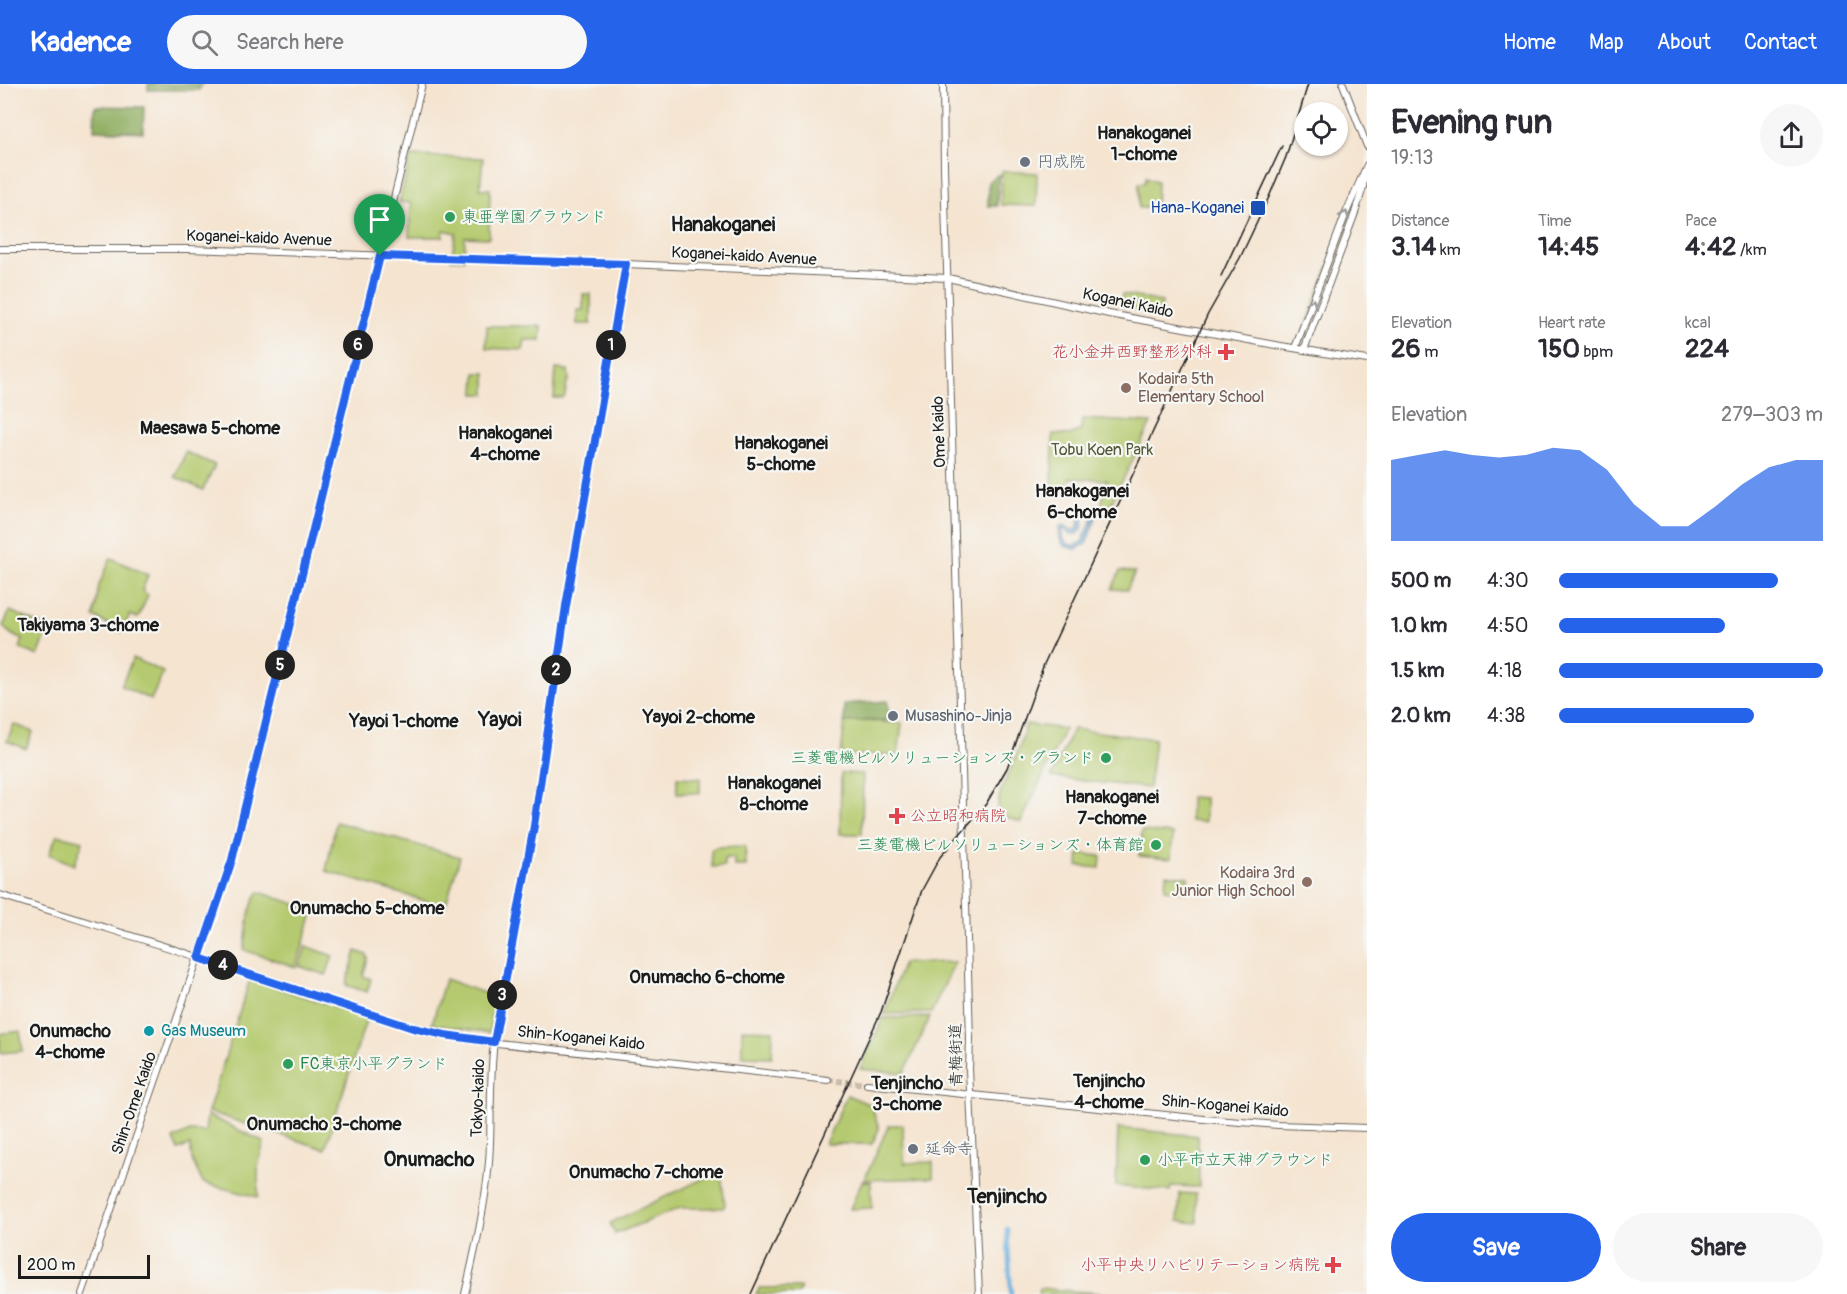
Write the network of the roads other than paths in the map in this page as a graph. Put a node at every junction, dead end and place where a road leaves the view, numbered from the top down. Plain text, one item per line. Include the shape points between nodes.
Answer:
1 (422, 84) edge
2 (943, 84) edge
3 (1343, 84) edge
4 (1367, 146) edge
5 (1366, 169) edge
6 (0, 249) edge
7 (380, 256) junction
8 (626, 264) junction
9 (948, 278) junction
10 (1295, 348) junction
11 (1304, 350) junction
12 (1367, 360) edge
13 (0, 895) edge
14 (199, 958) junction
15 (494, 1042) junction
16 (828, 1080) tunnel mouth
17 (867, 1084) tunnel mouth
18 (970, 1095) junction
19 (1367, 1128) edge
20 (82, 1294) edge
21 (465, 1294) edge
22 (979, 1294) edge

1 - 7 main road, Shin-Ome Kaido
2 - 9 main road
3 - 4 main road
10 -> 5 main road
5 - 11 main road
6 - 7 main road, Koganei-kaido Avenue via 187,249
7 - 8 main road, Koganei-kaido Avenue
7 - 14 main road, Shin-Ome Kaido via 232,860
8 - 9 main road, Koganei-kaido Avenue
8 - 15 main road, Tokyo-kaido via 566,606 534,826
9 - 10 main road, Koganei Kaido via 1109,314
9 - 18 main road, 青梅街道
10 - 11 main road, Koganei Kaido
11 - 12 main road, Koganei Kaido
13 - 14 main road, Shin-Koganei Kaido
14 - 15 main road, Shin-Koganei Kaido via 413,1028
14 - 20 main road, Shin-Ome Kaido
15 - 16 main road, Shin-Koganei Kaido
15 - 21 main road, Tokyo-kaido via 488,1173
17 - 18 main road, Shin-Koganei Kaido
18 - 19 main road, Shin-Koganei Kaido via 1272,1125
18 - 22 main road, 青梅街道

